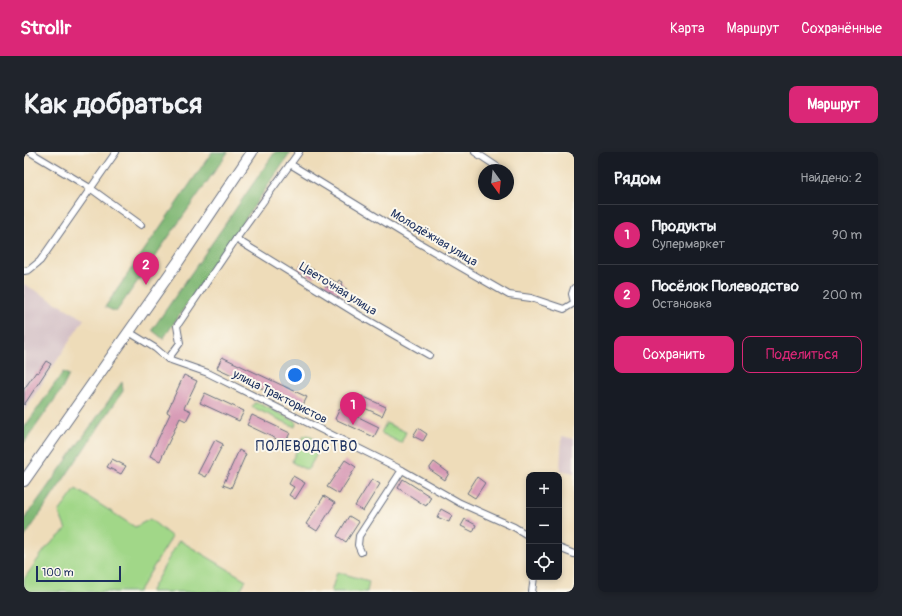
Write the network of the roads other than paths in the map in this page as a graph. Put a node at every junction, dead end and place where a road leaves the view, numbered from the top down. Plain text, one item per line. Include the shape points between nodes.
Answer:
1 (30, 152) edge
2 (116, 152) edge
3 (252, 152) edge
4 (299, 152) edge
5 (474, 152) edge
6 (290, 164) junction
7 (493, 164) edge
8 (90, 188) junction
9 (141, 225) dead end
10 (236, 239) junction
11 (24, 271) edge
12 (574, 288) edge
13 (574, 303) edge
14 (129, 332) junction
15 (429, 355) dead end
16 (168, 359) junction
17 (402, 470) junction
18 (24, 481) edge
19 (526, 534) edge
20 (562, 549) edge
21 (361, 552) dead end
22 (574, 554) edge
23 (534, 580) edge
24 (532, 592) edge

1 - 8 street
2 - 8 street
3 - 14 main road
4 - 6 street
5 - 7 street
6 - 10 street
6 - 13 street, Молодёжная улица via 509,295 531,298 564,309
8 - 9 street
8 - 11 street via 40,261
10 - 15 street, Цветочная улица
10 - 16 street via 177,326 180,342
12 - 13 street
14 - 16 street, улица Трактористов
14 - 18 main road
16 - 17 street, улица Трактористов via 208,373
17 - 19 street, улица Трактористов via 460,503
17 - 21 street via 359,536 358,545
20 - 22 street
23 - 24 street

